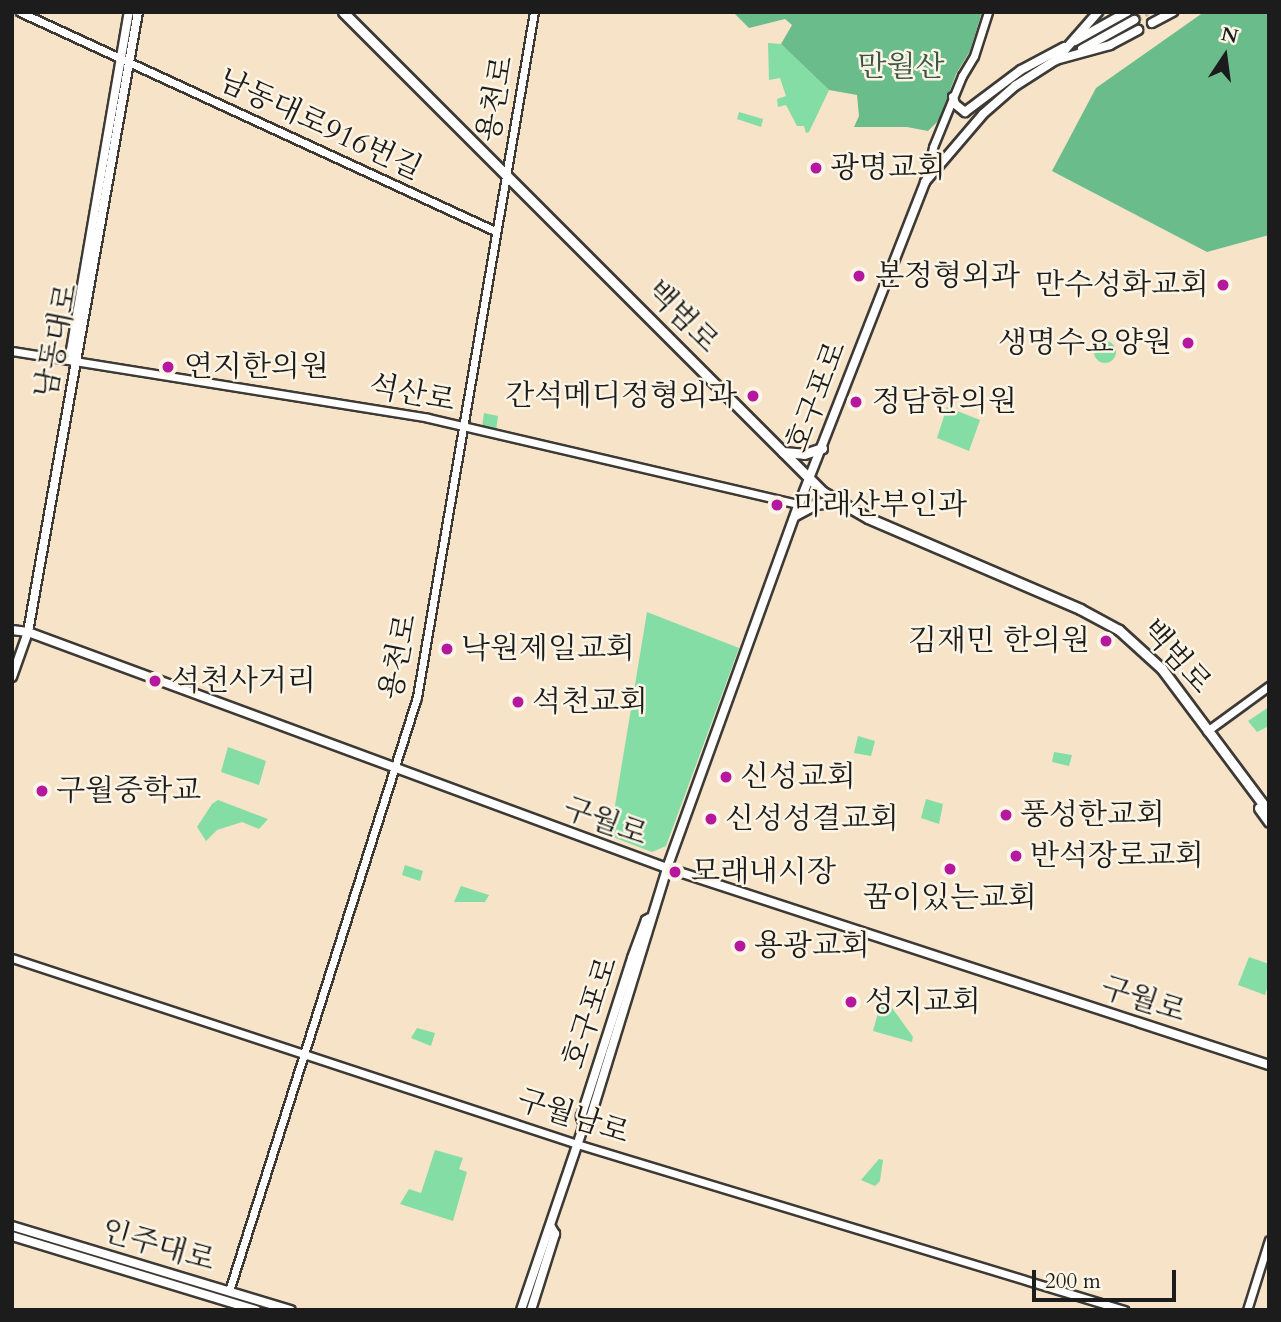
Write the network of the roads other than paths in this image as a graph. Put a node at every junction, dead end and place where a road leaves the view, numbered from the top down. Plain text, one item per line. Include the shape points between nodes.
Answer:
1 (20, 12) edge
2 (129, 12) edge
3 (138, 12) edge
4 (343, 12) edge
5 (534, 12) edge
6 (988, 12) edge
7 (1098, 12) edge
8 (1128, 12) tunnel mouth
9 (1172, 12) edge
10 (1133, 20) tunnel mouth
11 (1153, 23) dead end
12 (1138, 30) tunnel mouth
13 (1069, 45) junction
14 (1070, 56) junction
15 (1056, 60) junction
16 (125, 62) junction
17 (953, 97) junction
18 (505, 177) junction
19 (925, 182) junction
20 (495, 230) junction
21 (12, 351) edge
22 (74, 362) junction
23 (463, 426) junction
24 (822, 447) junction
25 (782, 452) junction
26 (810, 480) junction
27 (838, 501) junction
28 (799, 503) junction
29 (795, 515) junction
30 (12, 630) edge
31 (28, 632) junction
32 (12, 677) edge
33 (1269, 686) edge
34 (1207, 731) junction
35 (1220, 749) junction
36 (393, 769) junction
37 (1269, 812) edge
38 (1269, 822) edge
39 (667, 868) junction
40 (12, 958) edge
41 (305, 1052) junction
42 (1269, 1065) edge
43 (577, 1144) junction
44 (12, 1226) edge
45 (551, 1227) junction
46 (12, 1236) edge
47 (1269, 1240) edge
48 (229, 1290) junction
49 (256, 1310) edge
50 (291, 1310) edge
51 (521, 1310) edge
52 (531, 1310) edge
53 (1124, 1310) edge
54 (1247, 1310) edge

1 - 16 street, 남동대로916번길
2 - 16 main road
3 - 16 main road
4 - 18 main road, 백범로
5 - 18 street, 용천로
6 - 17 street via 974,56
7 - 13 main road, 호구포로
8 - 13 main road, 호구포로
9 - 11 main road
10 - 14 main road, 호구포로
12 - 14 main road, 호구포로 via 1110,45
13 - 15 main road, 호구포로
13 - 17 main road via 1021,70 965,111
14 - 15 main road, 호구포로
15 - 19 main road, 호구포로 via 983,114
16 - 20 street, 남동대로916번길
16 - 22 main road, 남동대로 via 71,350
17 - 19 street
18 - 20 street, 용천로
18 - 25 main road, 백범로
19 - 24 main road, 호구포로
20 - 23 street, 용천로
21 - 22 street, 석산로
22 - 23 street, 석산로
22 - 31 main road, 남동대로
23 - 28 street, 석산로
23 - 36 street, 용천로 via 417,697
24 - 25 main road via 804,454
24 - 26 main road, 호구포로
25 - 26 main road, 백범로
26 - 27 main road, 백범로
26 - 28 main road, 호구포로
27 - 29 main road via 816,504
27 - 34 main road, 백범로 via 867,518 1080,609 1119,631 1162,669
28 - 29 main road, 호구포로
29 - 39 main road, 호구포로
30 - 31 main road, 구월로
31 - 32 main road, 남동대로
31 - 36 main road, 구월로
33 - 34 street
34 - 35 main road, 백범로
35 - 37 main road, 백범로
35 - 38 main road, 백범로 via 1221,757
36 - 39 main road, 구월로
36 - 41 street, 용천로
39 - 42 main road, 구월로
39 - 43 main road, 호구포로 via 590,1119
40 - 41 street, 구월남로
41 - 43 street, 구월남로
41 - 48 street, 용천로
43 - 45 main road, 호구포로
43 - 53 street, 구월남로
44 - 48 main road, 인주대로
45 - 51 main road, 호구포로 via 545,1231
45 - 52 main road, 호구포로 via 555,1234
46 - 49 main road, 인주대로
47 - 54 street
48 - 50 main road, 인주대로

